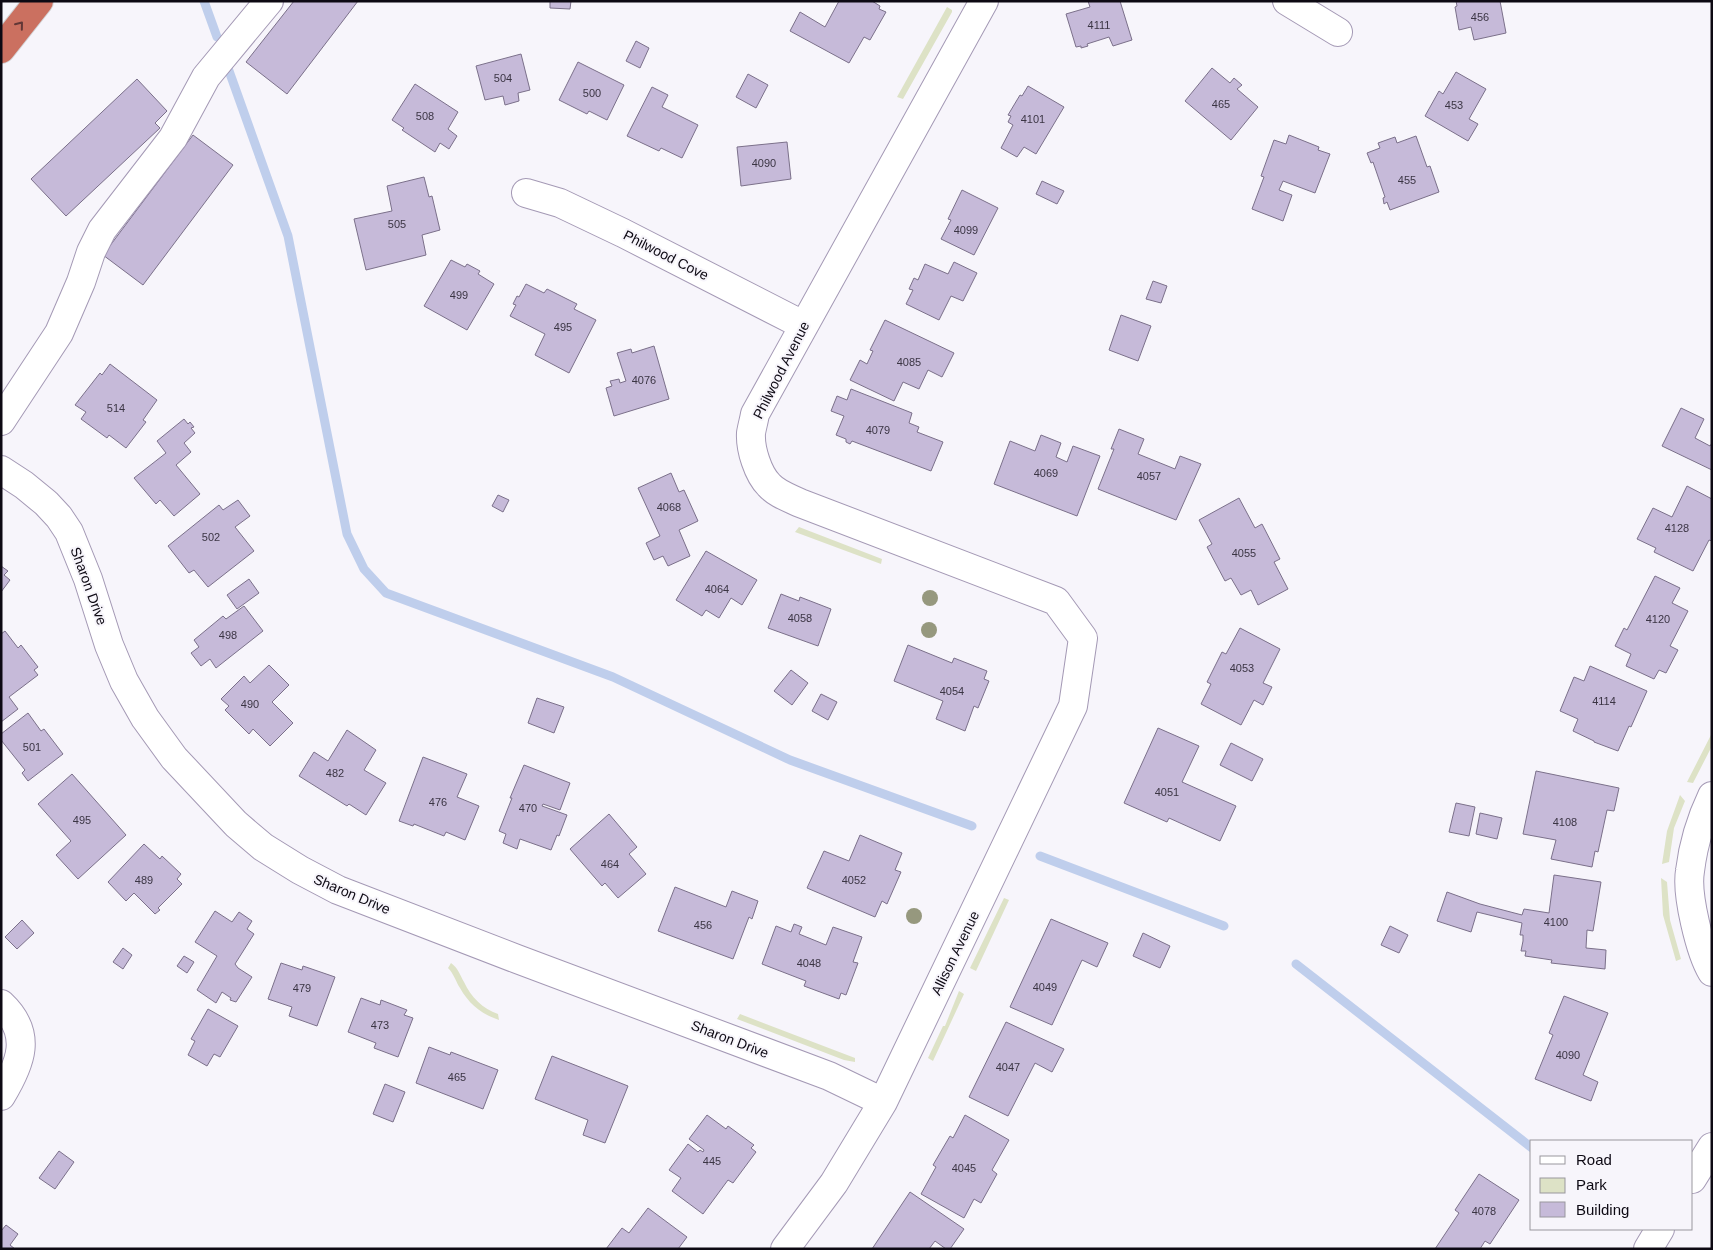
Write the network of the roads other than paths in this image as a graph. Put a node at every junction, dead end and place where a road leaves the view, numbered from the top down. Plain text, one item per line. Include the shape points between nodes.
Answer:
1 (39, 1) edge
2 (268, 1) edge
3 (984, 1) edge
4 (1287, 1) edge
5 (1338, 32) dead end
6 (1, 49) edge
7 (526, 194) dead end
8 (803, 325) junction
9 (1, 422) edge
10 (1, 470) edge
11 (1083, 638) joint
12 (1712, 796) edge
13 (1712, 972) edge
14 (1, 1004) edge
15 (1, 1096) edge
16 (883, 1102) junction
17 (1712, 1147) edge
18 (1693, 1177) edge
19 (1659, 1230) edge
20 (785, 1249) edge
21 (1648, 1249) edge

6 -> 1 highway
2 - 9 street via 206,77 173,138 102,230 59,334
3 - 8 street, Philwood Avenue
4 - 5 street
7 - 8 street, Philwood Cove via 560,203
8 - 11 street, Philwood Avenue via 755,414 751,435 754,454 769,486 800,503 1056,601
10 - 16 street, Sharon Drive via 46,503 69,532 124,681 145,718 174,758 236,824 263,847 338,890 829,1076
11 - 16 street, Allison Avenue via 1073,706
12 - 13 street via 1697,836 1689,872 1694,918 1706,962
14 - 15 street via 18,1026 21,1041 20,1057
16 - 20 street, Allison Avenue via 834,1183
17 - 18 street
19 - 21 street

